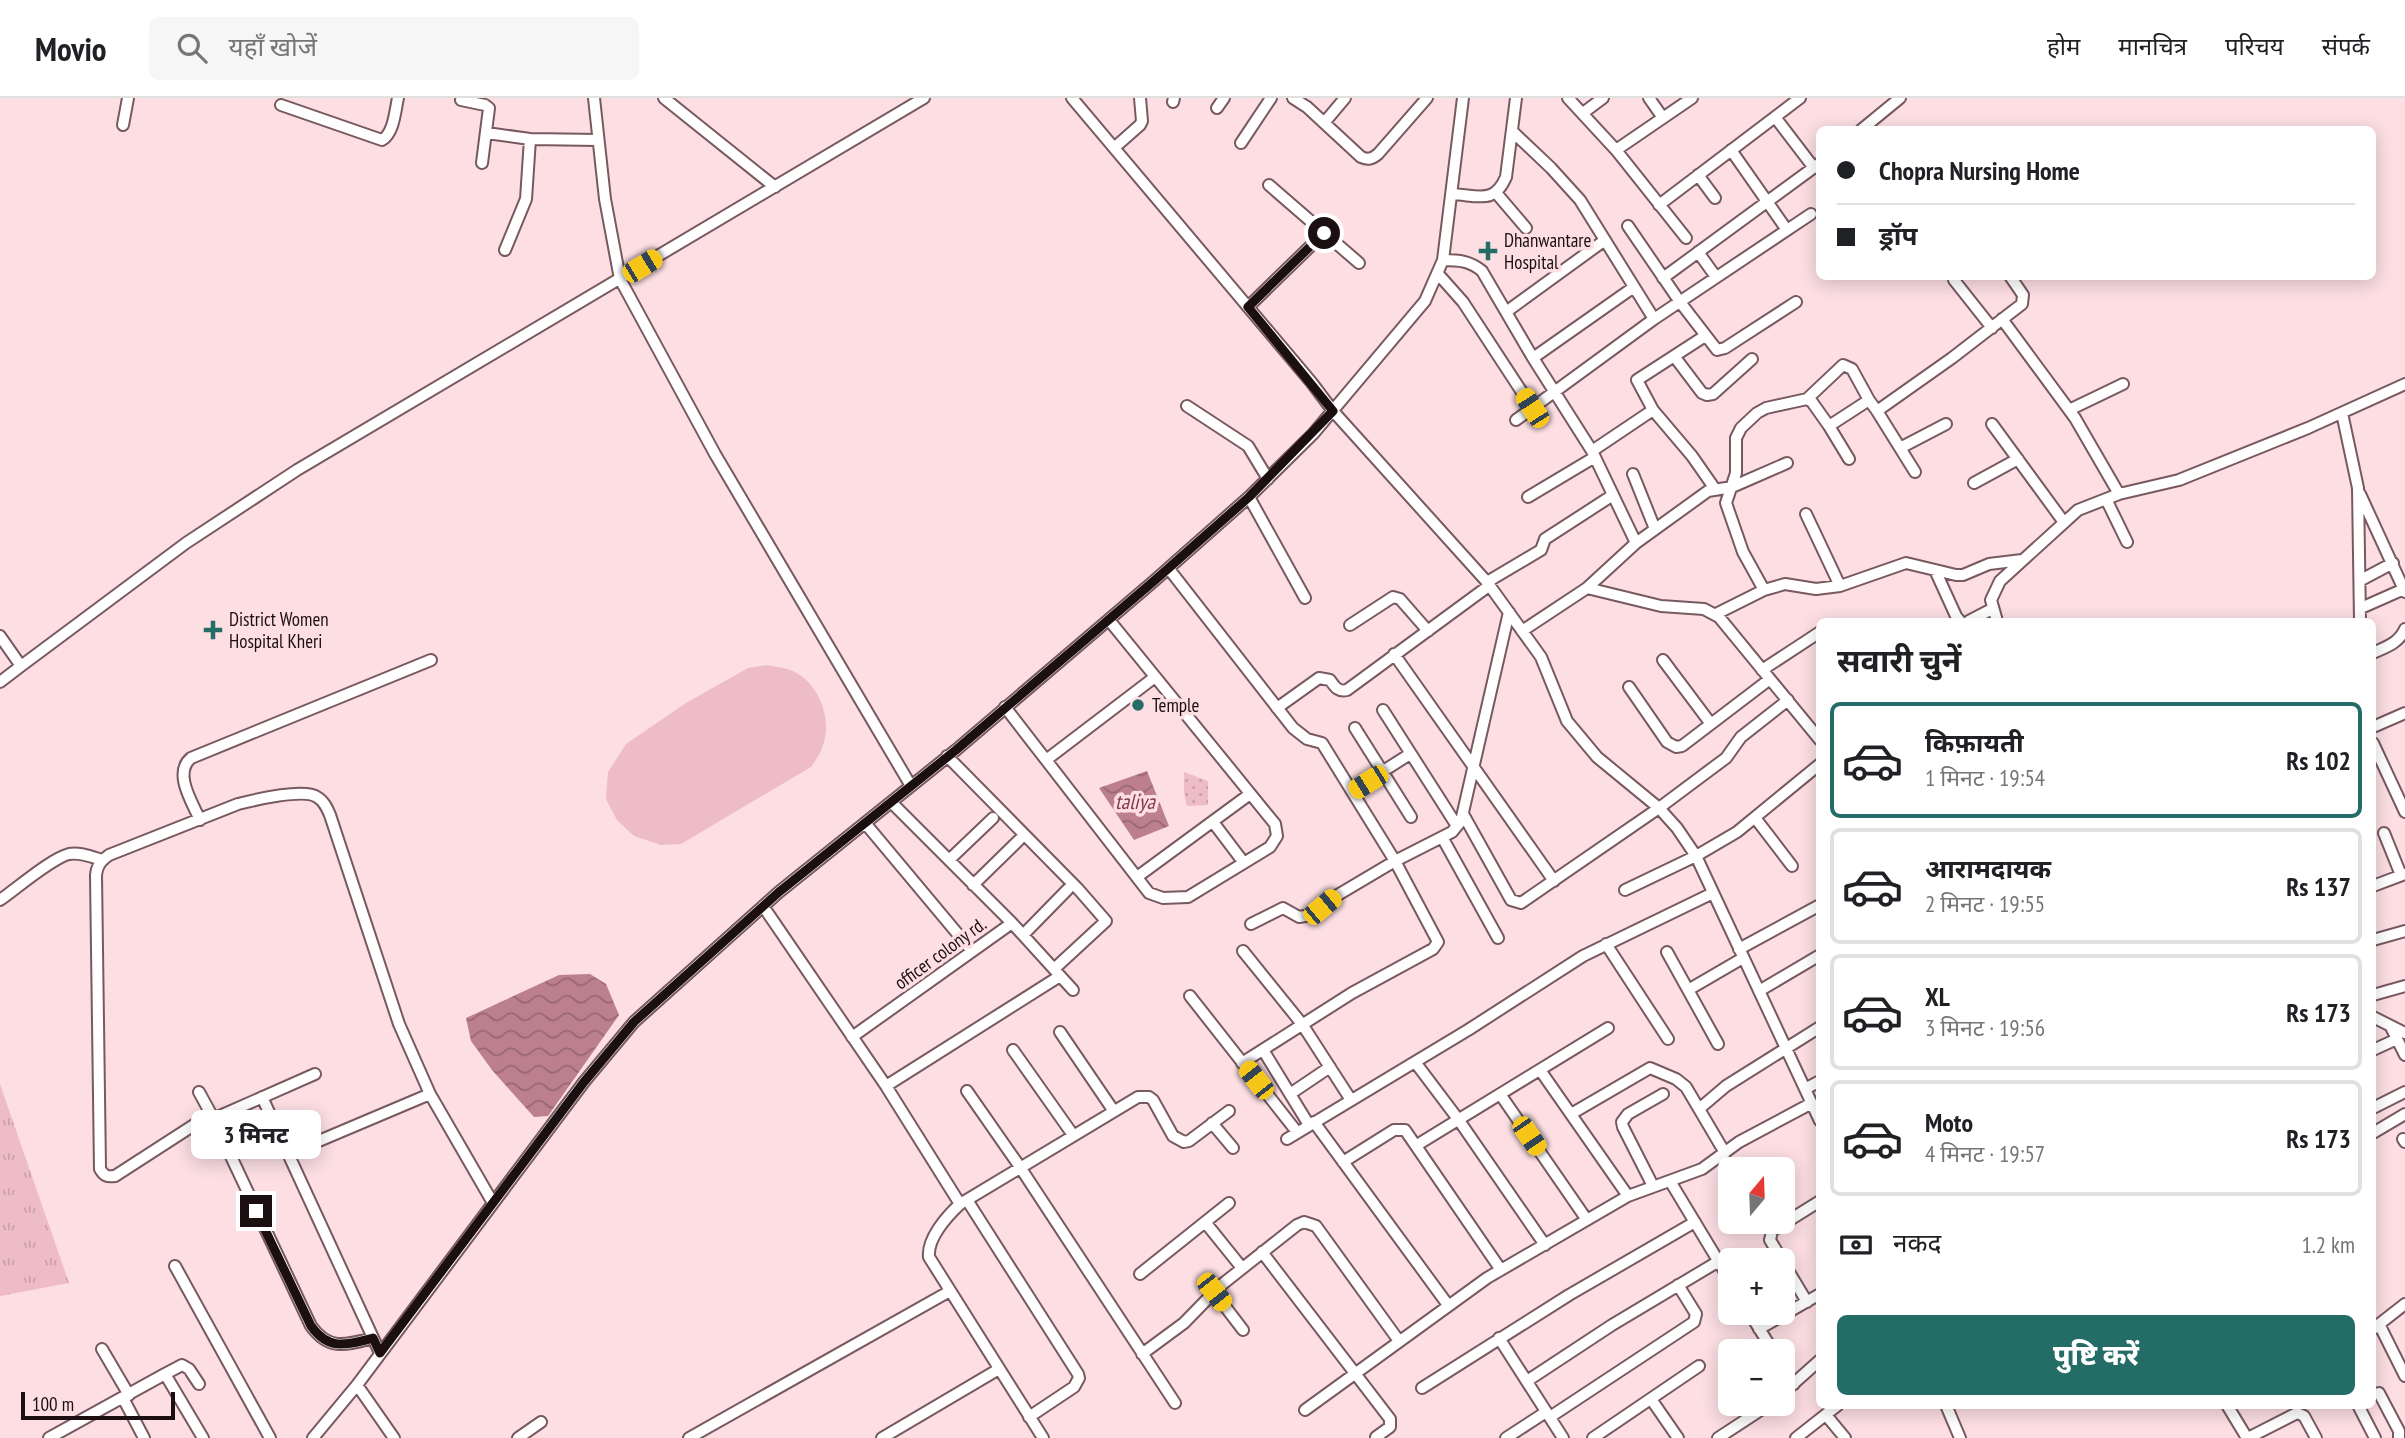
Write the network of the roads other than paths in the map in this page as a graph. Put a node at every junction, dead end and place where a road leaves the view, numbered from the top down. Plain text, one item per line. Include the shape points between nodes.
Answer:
1 (128, 98) edge
2 (398, 98) edge
3 (594, 98) edge
4 (664, 98) edge
5 (682, 98) edge
6 (924, 98) edge
7 (1072, 98) edge
8 (1140, 98) edge
9 (1271, 98) edge
10 (1293, 98) edge
11 (1345, 98) edge
12 (1427, 98) edge
13 (1463, 98) edge
14 (1516, 98) edge
15 (1568, 98) edge
16 (1603, 98) edge
17 (1649, 98) edge
18 (1692, 98) edge
19 (1800, 98) edge
20 (1900, 98) edge
21 (461, 100) dead end
22 (281, 104) dead end
23 (679, 111) junction
24 (1583, 113) junction
25 (1775, 117) junction
26 (1663, 118) junction
27 (1324, 123) junction
28 (123, 125) dead end
29 (1866, 126) edge
30 (1512, 131) junction
31 (487, 133) junction
32 (530, 139) junction
33 (598, 140) junction
34 (1241, 143) dead end
35 (1114, 148) junction
36 (1616, 150) junction
37 (1731, 150) junction
38 (482, 163) dead end
39 (1816, 164) edge
40 (1816, 166) edge
41 (1698, 175) junction
42 (1269, 185) dead end
43 (775, 187) junction
44 (1451, 194) junction
45 (1497, 194) junction
46 (1715, 198) dead end
47 (1767, 202) junction
48 (1659, 205) junction
49 (1811, 214) dead end
50 (1628, 226) dead end
51 (1527, 228) dead end
52 (1787, 230) junction
53 (1324, 233) junction
54 (1686, 238) dead end
55 (1605, 240) junction
56 (505, 250) dead end
57 (1698, 253) junction
58 (1444, 260) junction
59 (1359, 263) dead end
60 (1438, 275) junction
61 (1716, 277) junction
62 (1663, 278) junction
63 (620, 279) junction
64 (1954, 280) dead end
65 (2012, 280) edge
66 (1634, 287) junction
67 (1680, 302) junction
68 (1796, 302) dead end
69 (1248, 307) junction
70 (1506, 312) junction
71 (1654, 319) junction
72 (2002, 320) junction
73 (1992, 328) junction
74 (1705, 336) junction
75 (1674, 356) junction
76 (1533, 358) junction
77 (1752, 359) dead end
78 (2123, 384) dead end
79 (2405, 384) edge
80 (1556, 392) junction
81 (1807, 399) junction
82 (1869, 400) junction
83 (1187, 406) dead end
84 (1532, 408) junction
85 (1653, 410) junction
86 (2069, 410) junction
87 (1333, 411) junction
88 (1877, 411) junction
89 (2342, 413) junction
90 (1516, 420) dead end
91 (1946, 424) dead end
92 (1992, 424) dead end
93 (1829, 426) junction
94 (1900, 448) junction
95 (1594, 454) junction
96 (1849, 459) dead end
97 (2018, 459) junction
98 (1787, 463) dead end
99 (1914, 472) dead end
100 (1633, 474) dead end
101 (1268, 479) junction
102 (1974, 483) dead end
103 (1732, 487) junction
104 (2358, 488) junction
105 (1715, 489) junction
106 (2119, 494) junction
107 (1614, 495) junction
108 (1249, 497) junction
109 (1528, 497) dead end
110 (2106, 499) junction
111 (1806, 514) dead end
112 (2063, 522) junction
113 (1656, 529) junction
114 (2127, 542) dead end
115 (1636, 543) junction
116 (2022, 560) junction
117 (2393, 563) junction
118 (1168, 569) junction
119 (1935, 569) junction
120 (2361, 580) junction
121 (1488, 584) junction
122 (1840, 586) junction
123 (1587, 588) junction
124 (1764, 590) junction
125 (2405, 590) edge
126 (1305, 598) dead end
127 (2361, 608) junction
128 (1992, 609) junction
129 (1509, 612) junction
130 (1716, 614) junction
131 (1957, 618) edge
132 (1975, 618) edge
133 (1996, 618) edge
134 (2360, 618) edge
135 (1109, 620) junction
136 (1350, 625) dead end
137 (2405, 629) edge
138 (1427, 631) junction
139 (1522, 631) junction
140 (1816, 635) edge
141 (0, 636) edge
142 (2376, 652) edge
143 (1395, 654) junction
144 (431, 660) dead end
145 (1663, 660) dead end
146 (21, 666) junction
147 (1762, 670) junction
148 (1155, 677) junction
149 (1770, 679) junction
150 (0, 682) edge
151 (1629, 687) dead end
152 (1788, 700) junction
153 (1005, 708) junction
154 (1277, 708) junction
155 (1383, 710) dead end
156 (2405, 713) edge
157 (1711, 724) junction
158 (2376, 726) edge
159 (1355, 727) dead end
160 (1816, 735) edge
161 (2376, 749) edge
162 (1410, 754) junction
163 (947, 756) junction
164 (1046, 760) junction
165 (1475, 767) junction
166 (1816, 767) edge
167 (1383, 772) junction
168 (911, 786) junction
169 (1352, 791) junction
170 (1250, 794) junction
171 (891, 802) junction
172 (1660, 808) junction
173 (2405, 812) edge
174 (1463, 814) junction
175 (1411, 817) dead end
176 (993, 818) dead end
177 (1756, 818) junction
178 (200, 820) junction
179 (1213, 822) junction
180 (864, 823) junction
181 (1457, 826) junction
182 (2384, 833) dead end
183 (1442, 837) junction
184 (1019, 840) dead end
185 (1696, 856) junction
186 (102, 860) junction
187 (949, 860) junction
188 (1395, 861) junction
189 (1244, 863) junction
190 (1792, 866) dead end
191 (2403, 874) edge
192 (1137, 877) junction
193 (1554, 881) junction
194 (973, 884) junction
195 (2376, 885) edge
196 (1068, 889) dead end
197 (1625, 890) dead end
198 (1713, 893) junction
199 (0, 900) edge
200 (763, 906) junction
201 (1816, 907) edge
202 (1012, 923) junction
203 (1251, 924) dead end
204 (2405, 931) edge
205 (1023, 935) junction
206 (1498, 938) dead end
207 (2376, 939) edge
208 (1606, 944) junction
209 (972, 951) junction
210 (1243, 951) dead end
211 (1667, 952) dead end
212 (1741, 953) junction
213 (1816, 957) edge
214 (1057, 973) junction
215 (2405, 986) edge
216 (1073, 990) dead end
217 (1688, 990) junction
218 (1759, 991) junction
219 (2376, 994) edge
220 (1190, 996) dead end
221 (2376, 1019) edge
222 (1302, 1024) junction
223 (1608, 1028) dead end
224 (1816, 1029) edge
225 (1060, 1032) dead end
226 (2401, 1036) edge
227 (852, 1037) junction
228 (1668, 1039) dead end
229 (1718, 1044) dead end
230 (1786, 1048) junction
231 (2376, 1048) edge
232 (1013, 1050) dead end
233 (1263, 1050) junction
234 (2405, 1055) edge
235 (1415, 1062) junction
236 (1242, 1063) junction
237 (1330, 1067) junction
238 (1539, 1070) junction
239 (315, 1074) dead end
240 (1816, 1083) edge
241 (886, 1086) junction
242 (1805, 1089) junction
243 (967, 1091) dead end
244 (199, 1092) dead end
245 (2405, 1092) edge
246 (430, 1094) junction
247 (1290, 1094) junction
248 (1500, 1094) junction
249 (1663, 1094) dead end
250 (262, 1097) junction
251 (1351, 1100) junction
252 (1812, 1103) junction
253 (2376, 1106) edge
254 (1699, 1109) junction
255 (1113, 1110) junction
256 (1229, 1111) dead end
257 (1816, 1112) edge
258 (1571, 1114) junction
259 (2405, 1114) edge
260 (212, 1116) junction
261 (1458, 1119) junction
262 (1212, 1124) junction
263 (1312, 1124) junction
264 (2376, 1131) edge
265 (1073, 1135) junction
266 (1417, 1145) junction
267 (1233, 1148) dead end
268 (1725, 1153) junction
269 (288, 1154) junction
270 (1343, 1162) junction
271 (1020, 1167) junction
272 (1670, 1181) junction
273 (1653, 1186) junction
274 (1628, 1196) junction
275 (963, 1202) junction
276 (493, 1203) junction
277 (1228, 1203) dead end
278 (1816, 1203) edge
279 (1796, 1214) edge
280 (1587, 1220) junction
281 (1205, 1222) junction
282 (1695, 1222) junction
283 (1545, 1245) junction
284 (1262, 1252) junction
285 (1718, 1261) joint
286 (174, 1266) dead end
287 (1242, 1268) junction
288 (1501, 1270) junction
289 (1140, 1274) dead end
290 (1795, 1282) edge
291 (1678, 1285) junction
292 (950, 1291) junction
293 (1214, 1292) junction
294 (1816, 1296) edge
295 (1807, 1302) junction
296 (2405, 1304) edge
297 (1448, 1305) junction
298 (1757, 1325) edge
299 (2376, 1327) edge
300 (1759, 1329) junction
301 (1243, 1330) dead end
302 (373, 1338) junction
303 (1499, 1338) junction
304 (1765, 1339) edge
305 (1399, 1341) junction
306 (102, 1349) dead end
307 (380, 1353) junction
308 (1142, 1354) junction
309 (1816, 1364) edge
310 (1699, 1366) dead end
311 (999, 1370) junction
312 (165, 1374) junction
313 (1355, 1374) junction
314 (2405, 1376) edge
315 (1527, 1381) junction
316 (1795, 1383) edge
317 (199, 1384) dead end
318 (357, 1385) junction
319 (1422, 1388) dead end
320 (2379, 1393) dead end
321 (126, 1396) junction
322 (1650, 1399) junction
323 (1175, 1404) dead end
324 (1833, 1409) edge
325 (1948, 1409) edge
326 (2232, 1409) edge
327 (2360, 1409) edge
328 (1305, 1410) dead end
329 (1548, 1414) junction
330 (1826, 1415) junction
331 (1751, 1416) edge
332 (1029, 1417) junction
333 (2400, 1421) edge
334 (541, 1422) dead end
335 (1376, 1437) edge
336 (49, 1438) edge
337 (144, 1438) edge
338 (203, 1438) edge
339 (270, 1438) edge
340 (313, 1438) edge
341 (394, 1438) edge
342 (518, 1438) edge
343 (689, 1438) edge
344 (882, 1438) edge
345 (1043, 1438) edge
346 (1506, 1438) edge
347 (1563, 1438) edge
348 (1593, 1438) edge
349 (1678, 1438) edge
350 (1718, 1438) edge
351 (1796, 1438) edge
352 (1844, 1438) edge
353 (1959, 1438) edge
354 (2247, 1438) edge
355 (2316, 1438) edge
356 (2375, 1438) edge
357 (2399, 1438) edge

1 - 28 street
2 - 22 street via 390,132 382,140
3 - 33 street
4 - 23 street
5 - 23 street
6 - 43 street
7 - 35 street
8 - 35 street via 1140,125
9 - 34 street
10 - 27 street
11 - 27 street
12 - 27 street via 1373,158 1361,157
13 - 44 street
14 - 30 street
15 - 24 street
16 - 24 street
17 - 26 street
18 - 26 street
19 - 25 street
20 - 29 street
21 - 31 street via 489,108
23 - 43 street
24 - 36 street
25 - 37 street
25 - 39 street
26 - 36 street
30 - 45 street via 1506,177
30 - 55 street via 1569,186
31 - 32 street
31 - 38 street
32 - 33 street
32 - 56 street via 526,199
33 - 63 street
35 - 69 street
36 - 48 street
37 - 41 street
37 - 47 street
40 - 47 street
41 - 46 street
41 - 48 street
42 - 53 street
43 - 63 street
44 - 45 street
44 - 58 street
45 - 51 street
47 - 52 street
47 - 57 street
48 - 54 street
49 - 52 street
50 - 62 street
52 - 61 street
53 - 59 street
53 - 69 street
55 - 66 street
55 - 70 street
57 - 61 street
57 - 62 street
58 - 60 street
58 - 70 street via 1474,264
60 - 84 street via 1464,302
60 - 87 street via 1425,301
61 - 67 street
62 - 67 street
63 - 146 street via 297,470 186,543
63 - 168 street via 715,454
64 - 73 street
65 - 72 street via 2024,299
66 - 71 street
66 - 76 street
67 - 71 street
67 - 74 street
68 - 74 street via 1721,350
69 - 87 street
70 - 76 street
71 - 80 street
72 - 73 street
72 - 86 street
73 - 88 street
74 - 75 street
75 - 77 street via 1707,396
75 - 85 street via 1637,380
76 - 80 street
78 - 86 street
79 - 89 street
80 - 84 street
80 - 95 street
81 - 82 street via 1843,365 1852,369
81 - 93 street
81 - 103 street via 1766,408 1741,428 1734,446
82 - 88 street
82 - 93 street
83 - 101 street via 1248,446
84 - 90 street
85 - 95 street
85 - 105 street
86 - 106 street
87 - 101 street
87 - 121 street
88 - 94 street
89 - 104 street
89 - 106 street via 2179,480
91 - 94 street
92 - 97 street
93 - 96 street
94 - 99 street
95 - 107 street
95 - 109 street
97 - 102 street
97 - 112 street
98 - 103 street
100 - 113 street
101 - 108 street
103 - 105 street
103 - 124 street via 1728,510 1743,552
104 - 117 street
104 - 120 street
105 - 113 street
106 - 110 street
107 - 115 street
107 - 121 street via 1545,539 1541,550
108 - 118 street
108 - 126 street
110 - 112 street via 2078,510
110 - 114 street
111 - 122 street
112 - 116 street
113 - 115 street
115 - 123 street
116 - 119 street via 1989,564 1963,575
116 - 128 street via 1993,592
117 - 120 street
117 - 125 street
118 - 135 street
118 - 154 street
119 - 122 street via 1906,563
119 - 131 street
120 - 127 street
121 - 129 street
121 - 138 street
122 - 124 street via 1816,589 1785,584
123 - 130 street
123 - 139 street
124 - 130 street
125 - 127 street
127 - 134 street
128 - 132 street
128 - 133 street
129 - 139 street
129 - 165 street
130 - 147 street
135 - 148 street
135 - 153 street
136 - 138 street via 1393,597 1400,599
137 - 142 street via 2402,637
138 - 143 street
139 - 172 street via 1541,657 1567,721 1597,757
140 - 147 street
141 - 146 street
143 - 154 street via 1347,690 1319,678
143 - 165 street
144 - 178 street via 191,758 182,775
145 - 157 street
146 - 150 street
147 - 149 street
148 - 164 street
148 - 170 street
149 - 152 street
149 - 157 street
151 - 157 street via 1671,746 1682,746
152 - 160 street
152 - 172 street via 1741,737 1726,758
153 - 163 street
153 - 164 street
154 - 169 street via 1300,735 1322,743
155 - 162 street
156 - 158 street
159 - 167 street
161 - 173 street
162 - 167 street
162 - 181 street
163 - 168 street
163 - 214 street via 1106,921
164 - 192 street
165 - 174 street
165 - 193 street
166 - 177 street
167 - 169 street
167 - 175 street
168 - 171 street
169 - 188 street
170 - 179 street
170 - 189 street via 1275,824 1277,836 1270,847
171 - 180 street
171 - 187 street, officer colony rd.
172 - 185 street
172 - 193 street
174 - 181 street
174 - 193 street via 1511,900 1521,903
176 - 187 street
177 - 185 street
177 - 190 street
178 - 186 street
178 - 246 street via 254,800 306,793 324,803 399,1024
179 - 189 street
179 - 192 street
180 - 200 street
180 - 209 street
181 - 183 street
182 - 191 street
183 - 188 street
183 - 206 street
184 - 194 street
185 - 197 street
185 - 198 street
186 - 199 street via 70,854
186 - 260 street via 96,875 100,1169 108,1177 115,1176
187 - 194 street, officer colony rd.
188 - 203 street via 1311,915 1299,917 1283,908
188 - 222 street via 1437,937 1437,946
189 - 192 street via 1188,897 1175,899 1149,893
191 - 195 street
194 - 202 street, officer colony rd.
196 - 205 street
198 - 208 street
198 - 212 street
200 - 227 street
200 - 276 street via 634,1022
201 - 212 street
202 - 205 street
202 - 209 street, officer colony rd.
204 - 207 street
205 - 214 street
208 - 228 street
208 - 235 street
209 - 227 street, officer colony rd.
210 - 222 street
211 - 217 street
212 - 217 street
212 - 218 street
213 - 218 street
214 - 216 street
214 - 241 street
215 - 219 street
217 - 229 street
218 - 230 street
220 - 236 street
221 - 226 street
222 - 233 street
222 - 237 street
223 - 238 street
224 - 230 street
225 - 255 street
226 - 231 street
226 - 234 street
227 - 241 street
230 - 242 street
230 - 254 street
232 - 265 street
233 - 236 street
233 - 247 street
235 - 251 street
235 - 261 street
236 - 263 street via 1292,1135
237 - 247 street
237 - 251 street
238 - 248 street
238 - 258 street
239 - 250 street
240 - 242 street
241 - 275 street
242 - 252 street
243 - 271 street
244 - 260 street
245 - 253 street
246 - 269 street
246 - 276 street
247 - 263 street
248 - 261 street
248 - 280 street
249 - 273 street via 1622,1122
250 - 260 street
250 - 269 street
251 - 263 street
252 - 257 street
252 - 268 street
254 - 258 street via 1682,1083 1650,1068
254 - 268 street
255 - 262 street via 1138,1097 1149,1097 1173,1136 1184,1142
255 - 265 street
256 - 262 street
258 - 274 street
259 - 264 street
260 - 302 street via 318,1336 338,1344
261 - 266 street
261 - 283 street
262 - 267 street
263 - 270 street
265 - 271 street
266 - 270 street via 1405,1130 1394,1129
266 - 288 street
268 - 272 street via 1702,1169
269 - 302 street
270 - 297 street
271 - 275 street
271 - 308 street
272 - 273 street
272 - 282 street
273 - 274 street
274 - 280 street
275 - 292 street via 928,1249
275 - 332 street via 1078,1374 1074,1387
276 - 307 street
277 - 281 street
278 - 279 street
280 - 283 street
281 - 287 street
281 - 289 street
282 - 285 street
282 - 303 street
283 - 288 street
284 - 287 street
284 - 305 street via 1297,1224 1310,1222
284 - 313 street
285 - 291 street
286 - 339 street
287 - 293 street
288 - 297 street
290 - 295 street
291 - 315 street
291 - 329 street via 1696,1314 1694,1322
292 - 311 street
292 - 343 street
293 - 301 street
293 - 308 street via 1190,1318
294 - 295 street
295 - 300 street
296 - 299 street
297 - 305 street
298 - 300 street
299 - 314 street
300 - 304 street
302 - 307 street
303 - 315 street
303 - 319 street
305 - 313 street
306 - 321 street
307 - 318 street
308 - 323 street
309 - 316 street
310 - 322 street
311 - 332 street
311 - 344 street
312 - 317 street via 182,1365
312 - 321 street
312 - 338 street
313 - 328 street
313 - 335 street via 1390,1419 1390,1427
315 - 329 street
318 - 340 street
318 - 341 street
320 - 333 street
321 - 336 street
321 - 337 street
322 - 348 street
322 - 349 street
324 - 330 street
325 - 353 street
326 - 354 street
327 - 356 street
329 - 346 street
329 - 347 street
330 - 351 street
330 - 352 street
331 - 350 street
332 - 345 street
333 - 357 street
334 - 342 street
354 - 355 street via 2297,1413 2304,1416

